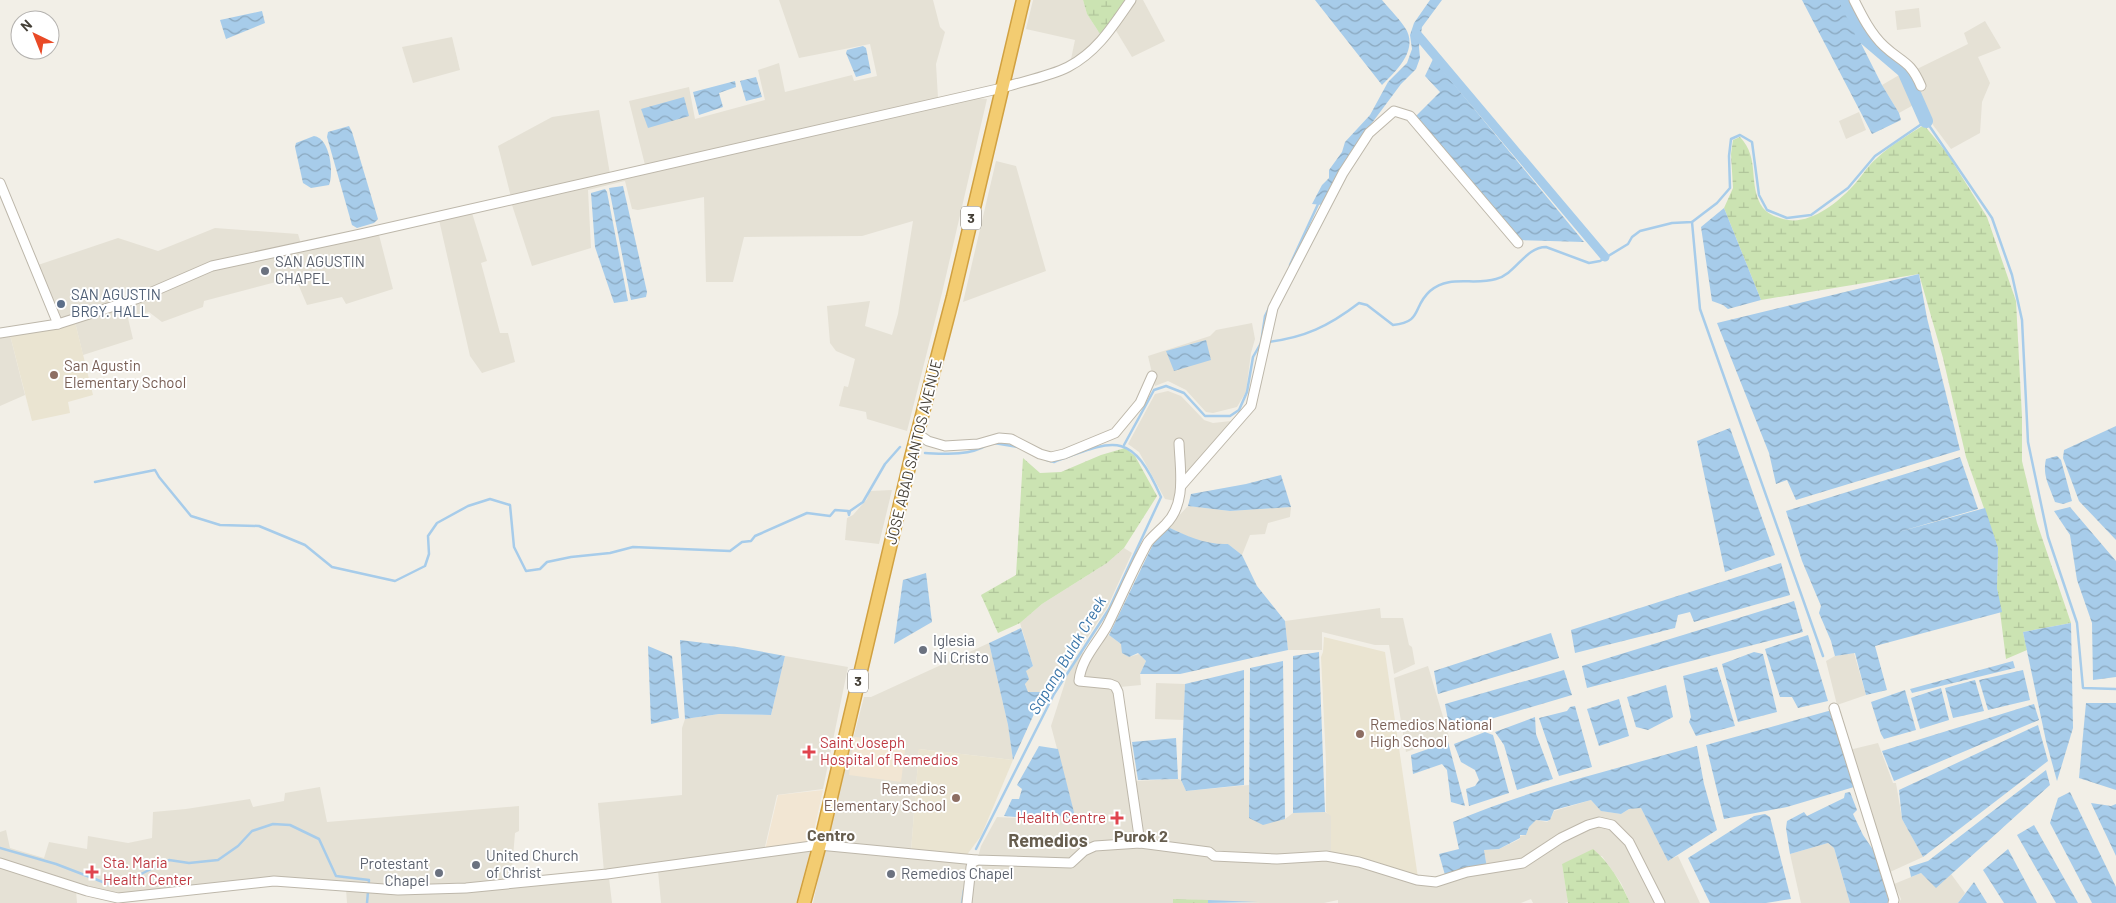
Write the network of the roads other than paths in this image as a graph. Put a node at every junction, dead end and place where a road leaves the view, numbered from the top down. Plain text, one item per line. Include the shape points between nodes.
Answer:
1 (1023, 0) edge
2 (1131, 0) edge
3 (1854, 0) edge
4 (1921, 86) dead end
5 (1002, 88) junction
6 (0, 183) edge
7 (1518, 243) dead end
8 (58, 324) junction
9 (0, 333) edge
10 (1152, 376) dead end
11 (918, 434) junction
12 (1180, 443) dead end
13 (1181, 486) junction
14 (1834, 708) dead end
15 (1140, 843) junction
16 (819, 845) junction
17 (977, 860) junction
18 (0, 863) edge
19 (804, 903) edge
20 (967, 903) edge
21 (1660, 903) edge
22 (1893, 903) edge

1 - 5 highway, JOSE ABAD SANTOS AVENUE / 3
2 - 5 street via 1104,39 1068,67
3 - 4 street via 1884,46 1906,62 1916,73
5 - 8 street via 212,266 136,299
5 - 11 highway, JOSE ABAD SANTOS AVENUE / 3
6 - 8 street
7 - 13 street via 1410,116 1394,111 1369,133 1343,173 1273,308 1251,406
8 - 9 street
10 - 11 street via 1140,403 1115,433 1052,457 1011,439 945,446
11 - 16 highway, JOSE ABAD SANTOS AVENUE / 3
12 - 13 street
13 - 15 street via 1179,504 1148,542 1106,628 1080,670 1079,681 1110,684 1118,692
14 - 22 street
15 - 17 street via 1090,847 1071,863
15 - 21 street via 1209,852 1214,856 1277,859 1326,856 1436,882 1467,872 1523,863 1561,838 1599,822 1612,825 1629,842
16 - 17 street
16 - 18 street via 598,875 466,888 398,890 274,881 118,898
16 - 19 highway, JOSE ABAD SANTOS AVENUE / 3
17 - 20 street via 971,867

